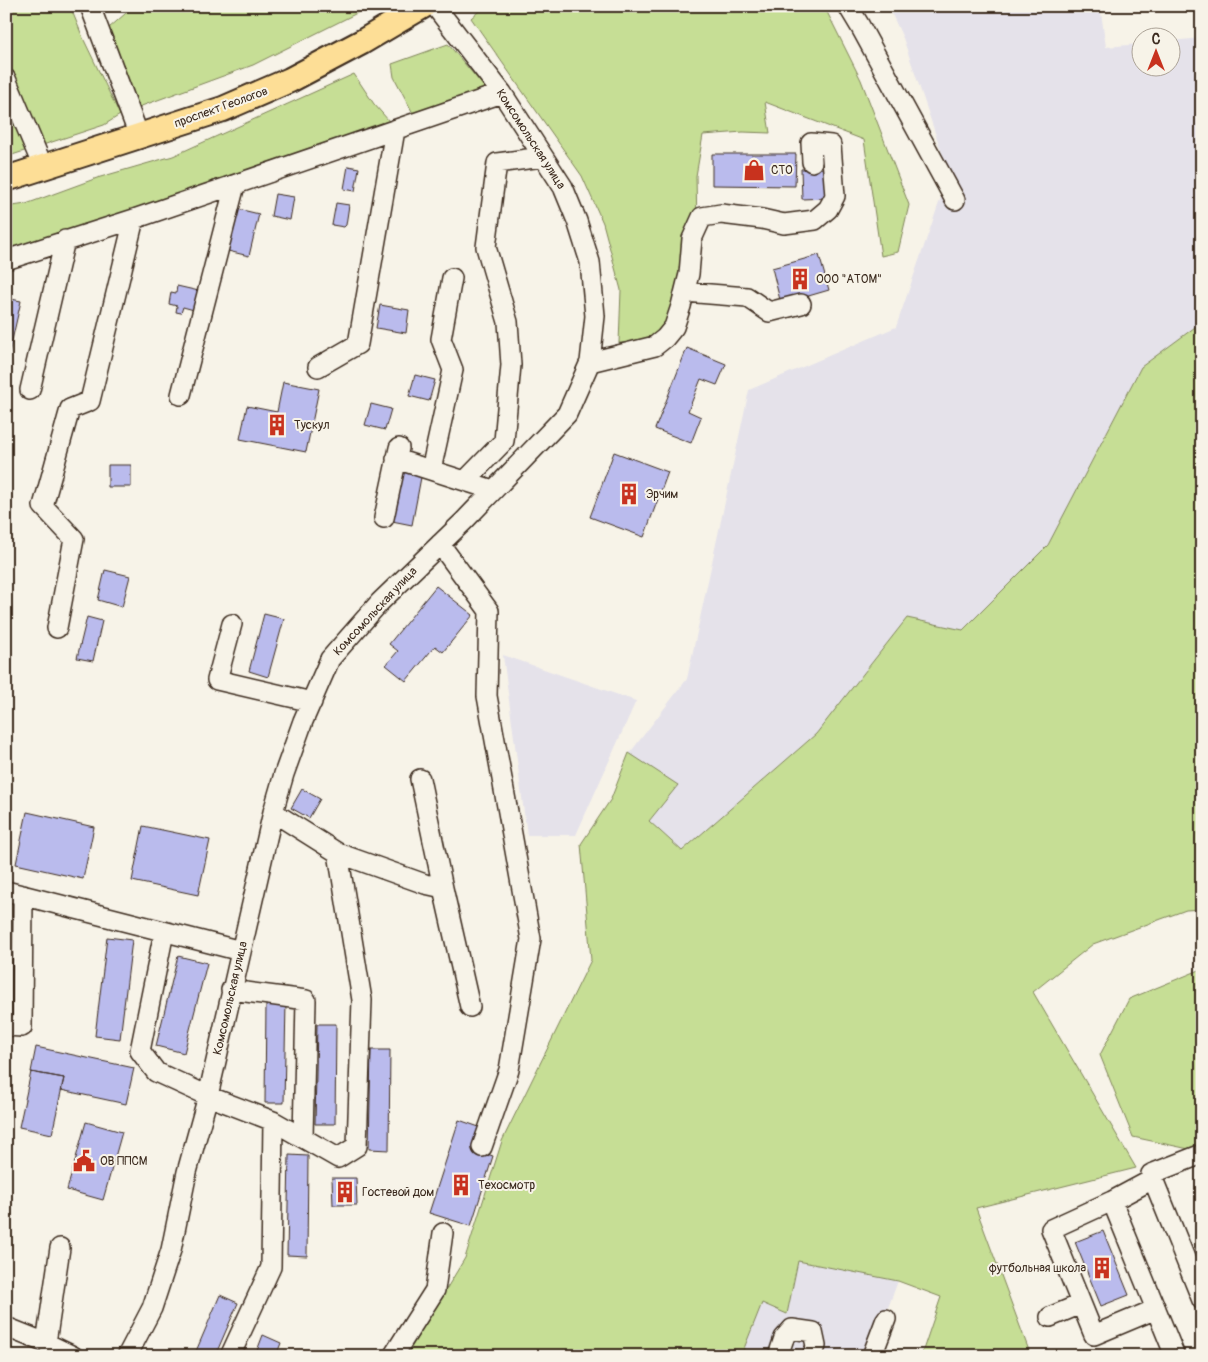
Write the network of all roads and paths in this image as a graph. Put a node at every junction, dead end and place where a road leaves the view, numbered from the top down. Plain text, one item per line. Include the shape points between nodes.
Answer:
1 (90, 6) edge
2 (423, 6) edge
3 (435, 6) edge
4 (848, 6) edge
5 (6, 78) edge
6 (502, 93) junction
7 (395, 130) junction
8 (139, 136) junction
9 (542, 156) junction
10 (812, 162) dead end
11 (43, 168) junction
12 (6, 179) edge
13 (235, 185) junction
14 (955, 200) dead end
15 (134, 219) junction
16 (65, 240) junction
17 (6, 260) edge
18 (452, 278) dead end
19 (684, 292) junction
20 (801, 304) dead end
21 (590, 362) junction
22 (318, 367) dead end
23 (30, 390) dead end
24 (181, 395) dead end
25 (431, 470) junction
26 (465, 481) junction
27 (493, 490) junction
28 (384, 518) dead end
29 (440, 544) junction
30 (232, 624) dead end
31 (57, 628) dead end
32 (312, 702) junction
33 (420, 779) dead end
34 (273, 812) junction
35 (338, 853) junction
36 (443, 888) junction
37 (15, 893) edge
38 (164, 932) junction
39 (241, 951) junction
40 (231, 990) junction
41 (470, 1007) dead end
42 (6, 1026) edge
43 (208, 1096) junction
44 (273, 1121) junction
45 (303, 1138) junction
46 (482, 1147) dead end
47 (1202, 1154) edge
48 (1153, 1179) junction
49 (1112, 1201) junction
50 (443, 1233) dead end
51 (60, 1248) dead end
52 (1202, 1300) edge
53 (1082, 1304) junction
54 (1156, 1309) junction
55 (1050, 1317) dead end
56 (886, 1320) dead end
57 (6, 1327) edge
58 (46, 1343) junction
59 (73, 1356) edge
60 (127, 1356) edge
61 (230, 1356) edge
62 (393, 1356) edge
63 (778, 1356) edge
64 (812, 1356) edge
65 (872, 1356) edge
66 (1175, 1356) edge

1 - 8 street
2 - 8 main road, проспект Геологов via 290,80 223,109
3 - 6 street, Комсомольская улица
4 - 14 street
5 - 11 street
6 - 7 street
6 - 9 street, Комсомольская улица
7 - 13 street
7 - 22 street via 358,344
8 - 11 main road, проспект Геологов
9 - 21 street, Комсомольская улица via 563,187 578,221 590,262 595,316
9 - 26 street via 497,163 486,247 508,322 511,365 504,441
10 - 19 street via 811,143 831,145 834,196 828,210 815,220 784,224 721,214 702,217 692,239
11 - 12 main road, проспект Геологов
13 - 15 street
13 - 24 street
15 - 16 street
15 - 31 street via 90,401 70,409 44,506 74,539
16 - 17 street
16 - 23 street
18 - 25 street via 442,339 453,370
19 - 20 street via 747,297 769,312
19 - 21 street via 674,327 655,346
21 - 27 street, Комсомольская улица via 567,414
25 - 26 street
25 - 28 street via 398,453
26 - 27 street
27 - 29 street, Комсомольская улица
29 - 32 street, Комсомольская улица via 380,602 330,659
29 - 46 street via 489,611 487,696 531,939 509,1070
30 - 32 street via 217,680
32 - 34 street, Комсомольская улица
33 - 36 street
34 - 35 street
34 - 39 street, Комсомольская улица
35 - 36 street
35 - 45 street via 362,1000 357,1146 338,1158
36 - 41 street
37 - 38 street
37 - 42 street via 22,1026
38 - 39 street
38 - 43 street via 140,1051 156,1072
39 - 40 street, Комсомольская улица
40 - 43 street, Комсомольская улица
40 - 45 street via 306,1000
43 - 44 street
43 - 60 street, Комсомольская улица via 187,1172 171,1250 152,1308
44 - 45 street
44 - 61 street via 271,1266
47 - 48 street via 1151,1174
48 - 49 street
48 - 52 street
49 - 53 street via 1051,1229
49 - 54 street
50 - 62 street via 435,1290
51 - 58 street
53 - 54 street via 1094,1335
53 - 55 street
54 - 66 street
56 - 65 street
57 - 58 street
58 - 59 street
63 - 64 street via 784,1338 792,1329 813,1332 816,1346

